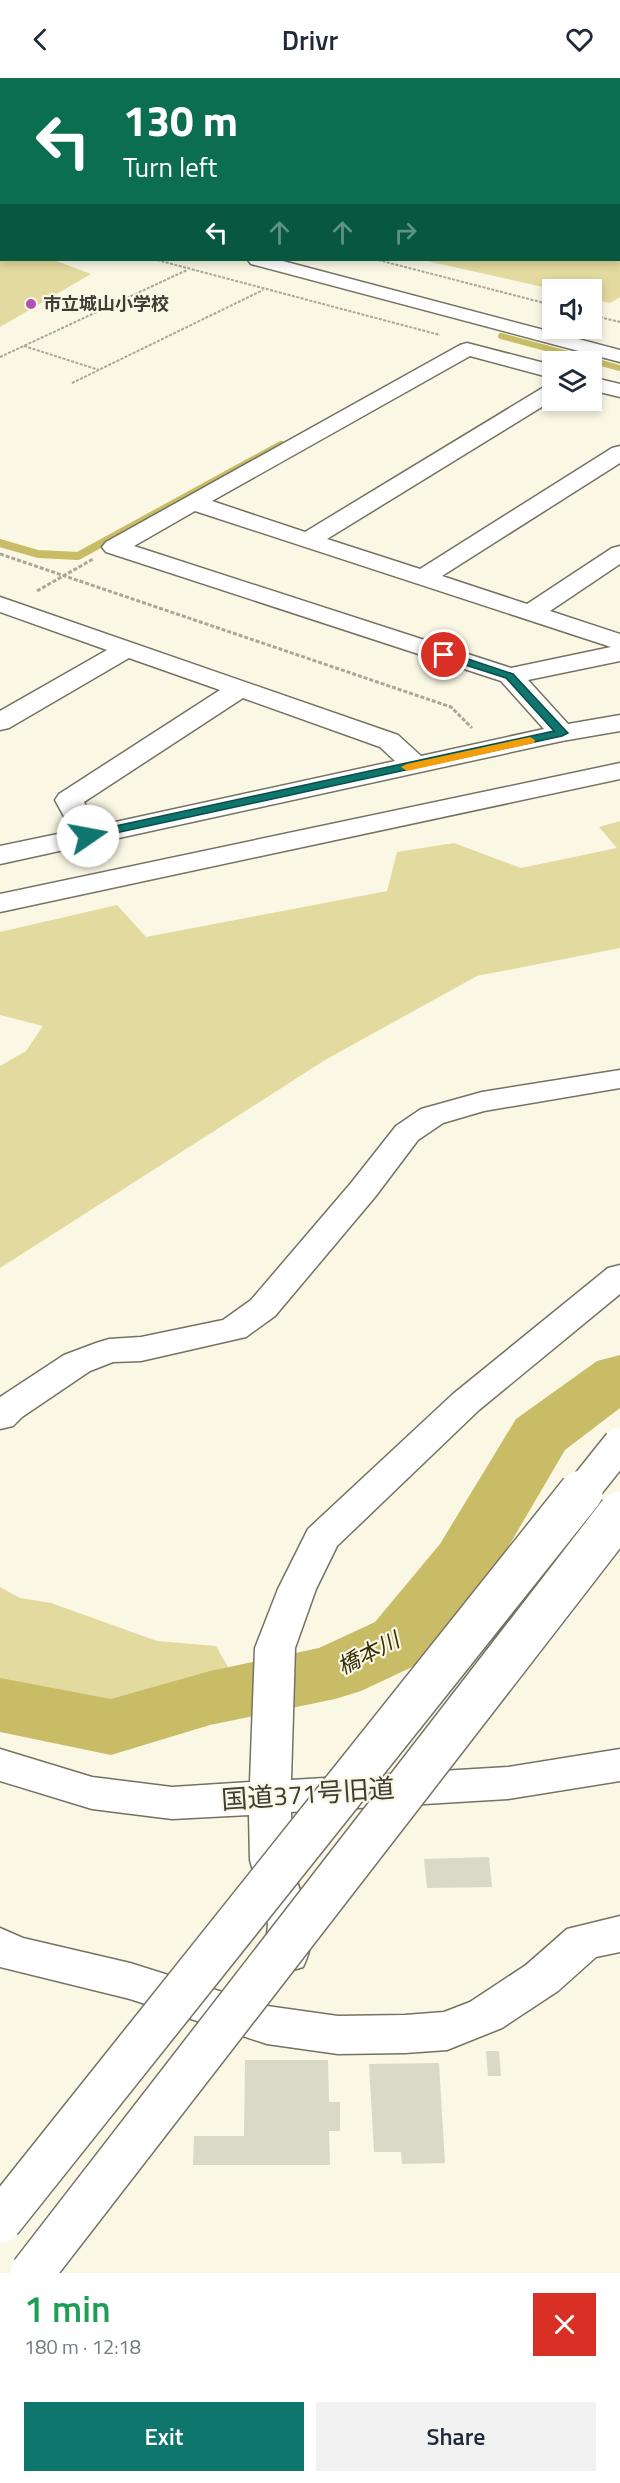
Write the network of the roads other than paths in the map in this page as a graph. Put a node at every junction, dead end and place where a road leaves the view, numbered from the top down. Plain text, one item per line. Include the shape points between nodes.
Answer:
1 (262, 261) edge
2 (308, 261) edge
3 (542, 323) edge
4 (602, 339) edge
5 (620, 344) edge
6 (620, 356) edge
7 (542, 369) edge
8 (602, 386) edge
9 (620, 391) edge
10 (542, 398) edge
11 (620, 453) edge
12 (194, 503) junction
13 (308, 540) junction
14 (620, 553) edge
15 (422, 578) junction
16 (3, 608) edge
17 (530, 613) junction
18 (620, 642) edge
19 (127, 649) junction
20 (620, 653) edge
21 (510, 676) junction
22 (240, 688) junction
23 (0, 722) edge
24 (620, 723) edge
25 (562, 733) junction
26 (415, 765) junction
27 (620, 771) edge
28 (88, 836) junction
29 (0, 855) edge
30 (0, 903) edge
31 (620, 1079) edge
32 (620, 1276) edge
33 (0, 1417) edge
34 (620, 1444) edge
35 (620, 1513) edge
36 (0, 1765) edge
37 (620, 1765) edge
38 (270, 1796) junction
39 (620, 1934) edge
40 (0, 1946) edge
41 (253, 2020) junction
42 (0, 2221) edge
43 (32, 2273) edge

1 - 6 street
2 - 3 street
4 - 5 street
7 - 12 street via 467,349
8 - 9 street
10 - 13 street
11 - 15 street
12 - 13 street
12 - 21 street via 114,547
13 - 15 street
14 - 17 street
15 - 17 street
16 - 19 street
17 - 18 street
19 - 22 street
19 - 23 street
20 - 21 street
21 - 25 street
22 - 26 street via 388,741
22 - 28 street via 69,800
24 - 25 street
25 - 26 street
26 - 28 street
27 - 30 street
28 - 29 street
31 - 33 street via 482,1102 432,1116 407,1133 263,1308 234,1329 141,1349 109,1351 77,1363
32 - 38 street via 466,1402 322,1538 275,1648
34 - 42 street, bridge
35 - 43 street, bridge
36 - 38 street, 国道371号旧道 via 92,1792 172,1803
37 - 38 street, 国道371号旧道 via 508,1783
38 - 41 street via 271,1860 290,1924 284,1976
39 - 41 street via 583,1942 542,1977 486,2015 447,2031 338,2035
40 - 41 street via 13,1953 130,1981

